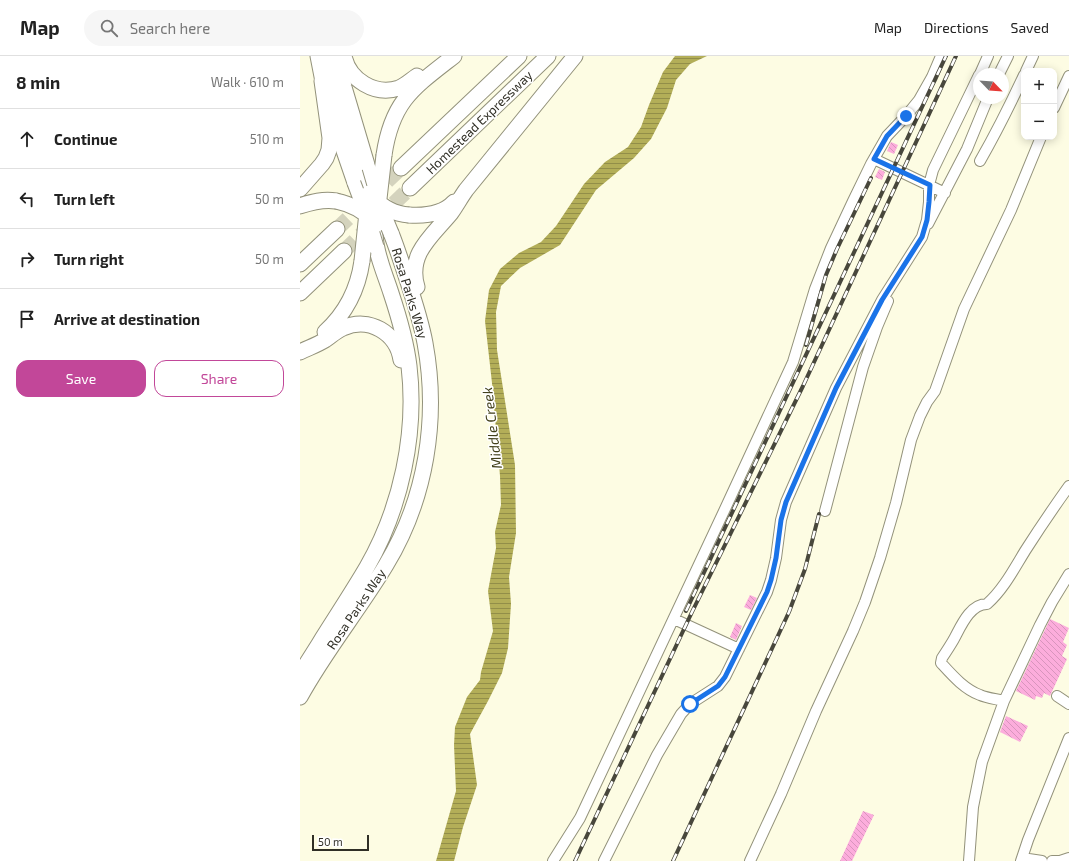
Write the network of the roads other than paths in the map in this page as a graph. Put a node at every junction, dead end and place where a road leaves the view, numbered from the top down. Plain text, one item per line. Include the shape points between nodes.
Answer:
1 (317, 56) edge
2 (326, 56) edge
3 (339, 56) edge
4 (344, 56) edge
5 (443, 56) edge
6 (454, 56) edge
7 (519, 56) edge
8 (548, 56) edge
9 (575, 56) edge
10 (942, 56) edge
11 (988, 56) edge
12 (1008, 56) edge
13 (1033, 56) edge
14 (982, 68) edge
15 (1002, 68) edge
16 (1027, 68) edge
17 (1069, 76) edge
18 (322, 80) junction
19 (1021, 81) edge
20 (973, 87) edge
21 (986, 104) edge
22 (1056, 104) edge
23 (1040, 140) edge
24 (874, 159) junction
25 (980, 161) dead end
26 (401, 168) tunnel mouth
27 (361, 176) junction
28 (930, 185) junction
29 (410, 188) tunnel mouth
30 (300, 189) edge
31 (466, 190) junction
32 (945, 193) junction
33 (374, 198) junction
34 (300, 206) edge
35 (371, 220) junction
36 (337, 229) tunnel mouth
37 (922, 237) junction
38 (384, 240) junction
39 (344, 251) tunnel mouth
40 (300, 264) edge
41 (300, 293) edge
42 (300, 351) edge
43 (428, 366) junction
44 (408, 441) junction
45 (426, 458) junction
46 (1069, 486) edge
47 (825, 511) dead end
48 (1069, 574) edge
49 (674, 618) junction
50 (739, 649) junction
51 (300, 675) edge
52 (1057, 696) dead end
53 (300, 697) edge
54 (1004, 701) junction
55 (1069, 704) edge
56 (1069, 738) edge
57 (1069, 858) edge
58 (1021, 860) edge
59 (553, 861) edge
60 (604, 861) edge
61 (750, 861) edge
62 (969, 861) edge
63 (1042, 861) edge
64 (1052, 861) edge

1 - 18 main road, Rosa Parks Way
2 - 27 highway, Rosa Parks Way via 336,103
3 - 27 main road, Rosa Parks Way
4 - 5 highway via 351,73 358,80 372,88 386,90 406,84
6 - 33 highway, bridge via 418,84 395,113 389,128
7 - 26 highway, Homestead Expressway
8 - 29 highway, Homestead Expressway
9 - 31 highway
10 - 24 lane via 919,100 887,136
11 - 14 lane
12 - 15 lane
13 - 16 lane
17 - 22 lane
18 - 27 main road, Rosa Parks Way via 329,109
18 - 30 highway via 329,146 322,164
19 - 25 lane
20 - 28 lane via 933,170
21 - 32 lane
23 - 61 lane via 1011,210 964,309 935,391 920,416 865,602
24 - 28 lane
24 - 49 lane via 831,248 815,289 793,362
27 - 33 highway, Rosa Parks Way via 363,184
27 - 35 main road, Rosa Parks Way, bridge
28 - 32 lane
28 - 37 lane via 927,220
31 - 33 highway, bridge via 441,211 425,215 396,213 385,208
31 - 43 highway via 452,212 421,249 415,265 415,281 431,337
32 - 37 lane
33 - 35 highway, bridge
33 - 38 highway, Rosa Parks Way, bridge
34 - 35 highway, bridge via 319,201 336,201 350,205
35 - 38 highway, Rosa Parks Way, bridge
35 - 42 highway, bridge via 358,282 346,308 328,329
36 - 40 highway
37 - 47 lane via 902,272 872,340
37 - 50 lane via 882,300 836,388 786,502 771,580
38 - 43 highway, Rosa Parks Way via 420,318
38 - 44 highway, Rosa Parks Way via 406,350 411,391
38 - 45 highway via 417,342
39 - 41 highway
42 - 44 highway via 347,326 364,324 384,332 395,343 401,356
43 - 45 highway, Rosa Parks Way via 430,412
44 - 51 highway, Rosa Parks Way via 398,489 378,544
45 - 53 highway, Rosa Parks Way via 414,505 394,550
46 - 54 lane via 1004,585 993,599 976,607 967,616 942,658 941,663 968,689
48 - 54 lane via 1040,625
49 - 50 lane
49 - 59 lane via 580,818
50 - 60 lane via 718,686 690,704 681,714 657,755
52 - 55 lane
54 - 62 lane via 982,762 974,806
56 - 58 lane
57 - 64 lane
58 - 63 lane

